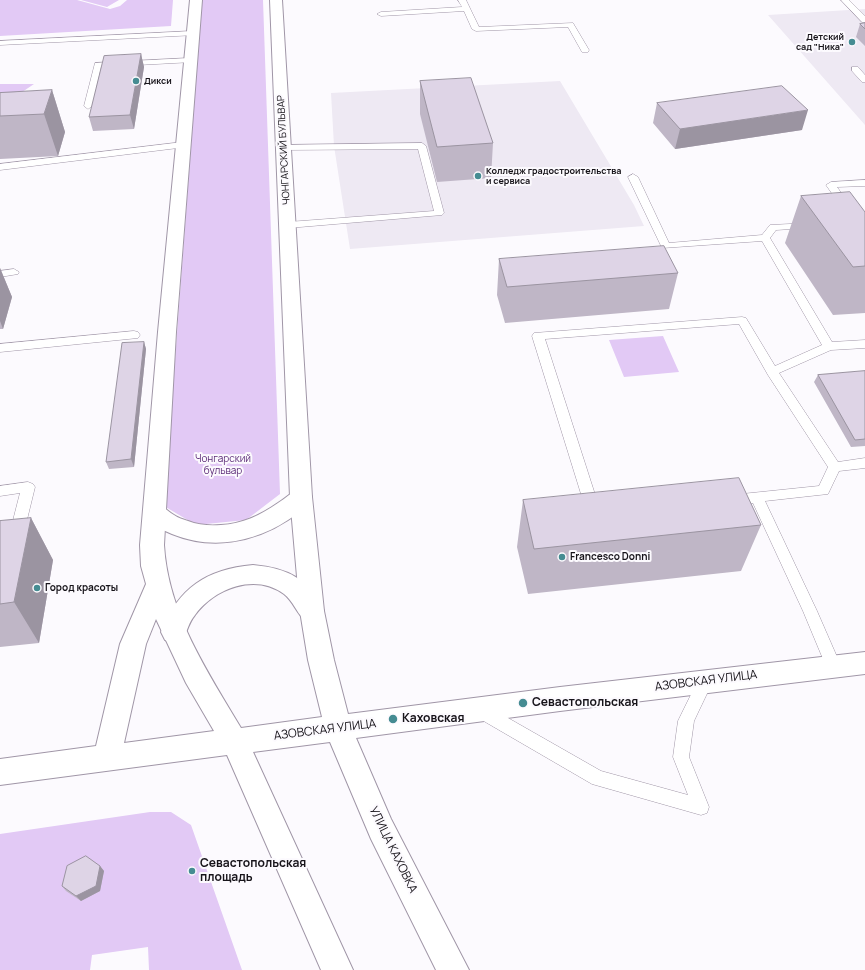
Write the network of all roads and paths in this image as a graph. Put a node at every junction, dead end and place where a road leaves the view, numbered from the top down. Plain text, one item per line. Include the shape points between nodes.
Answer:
1 (196, 0) edge
2 (276, 0) edge
3 (462, 0) edge
4 (845, 0) edge
5 (466, 9) junction
6 (381, 14) dead end
7 (865, 20) edge
8 (193, 33) junction
9 (0, 43) edge
10 (585, 50) dead end
11 (190, 60) junction
12 (855, 69) dead end
13 (865, 80) edge
14 (88, 106) dead end
15 (183, 145) junction
16 (284, 147) junction
17 (0, 166) edge
18 (633, 177) dead end
19 (865, 183) edge
20 (857, 221) junction
21 (842, 222) edge
22 (819, 224) edge
23 (288, 225) junction
24 (865, 233) edge
25 (764, 238) junction
26 (14, 272) dead end
27 (0, 274) edge
28 (134, 335) dead end
29 (865, 344) edge
30 (829, 346) junction
31 (0, 348) edge
32 (772, 372) junction
33 (865, 463) edge
34 (835, 467) junction
35 (0, 491) edge
36 (301, 497) junction
37 (757, 498) junction
38 (722, 500) edge
39 (608, 509) edge
40 (155, 512) junction
41 (14, 543) edge
42 (157, 586) junction
43 (312, 611) junction
44 (174, 632) junction
45 (865, 663) edge
46 (833, 666) junction
47 (705, 682) junction
48 (479, 710) junction
49 (338, 729) junction
50 (235, 742) junction
51 (107, 758) junction
52 (0, 772) edge
53 (337, 970) edge
54 (453, 970) edge

1 - 8 main road
2 - 16 main road, ЧОНГАРСКИЙ БУЛЬВАР
3 - 5 lane
4 - 7 lane
5 - 6 lane
5 - 10 lane via 476,29 570,25
8 - 9 lane
8 - 11 main road
11 - 14 lane via 98,65
11 - 15 main road
12 - 13 lane
15 - 17 lane
15 - 40 main road
16 - 23 main road, ЧОНГАРСКИЙ БУЛЬВАР
16 - 23 lane via 422,146 439,213
18 - 25 lane via 666,246
19 - 20 lane via 831,185
20 - 21 lane
20 - 24 lane
22 - 25 lane via 773,227
23 - 36 main road, ЧОНГАРСКИЙ БУЛЬВАР
25 - 30 lane
26 - 27 lane
28 - 31 lane
29 - 30 lane
30 - 32 lane
32 - 34 lane
32 - 39 lane via 742,320 538,336 593,510
33 - 34 lane
34 - 37 lane via 823,490
35 - 41 lane via 28,487
36 - 40 main road via 270,521 228,534 206,534 186,530 168,523
36 - 43 main road, ЧОНГАРСКИЙ БУЛЬВАР
37 - 38 lane
37 - 46 lane
40 - 42 main road via 152,545
42 - 44 main road
42 - 51 main road via 133,644
43 - 44 main road via 304,597 292,586 259,575 241,576 205,589 180,616
43 - 49 main road, ЧОНГАРСКИЙ БУЛЬВАР
44 - 50 main road via 195,675
45 - 46 main road, АЗОВСКАЯ УЛИЦА
46 - 47 main road, АЗОВСКАЯ УЛИЦА
47 - 48 main road, АЗОВСКАЯ УЛИЦА
47 - 48 lane via 686,721 681,756 701,807 598,778
48 - 49 main road, АЗОВСКАЯ УЛИЦА
49 - 50 main road, АЗОВСКАЯ УЛИЦА
49 - 54 main road, УЛИЦА КАХОВКА via 382,829
50 - 51 main road, АЗОВСКАЯ УЛИЦА
50 - 53 main road
51 - 52 main road, АЗОВСКАЯ УЛИЦА

